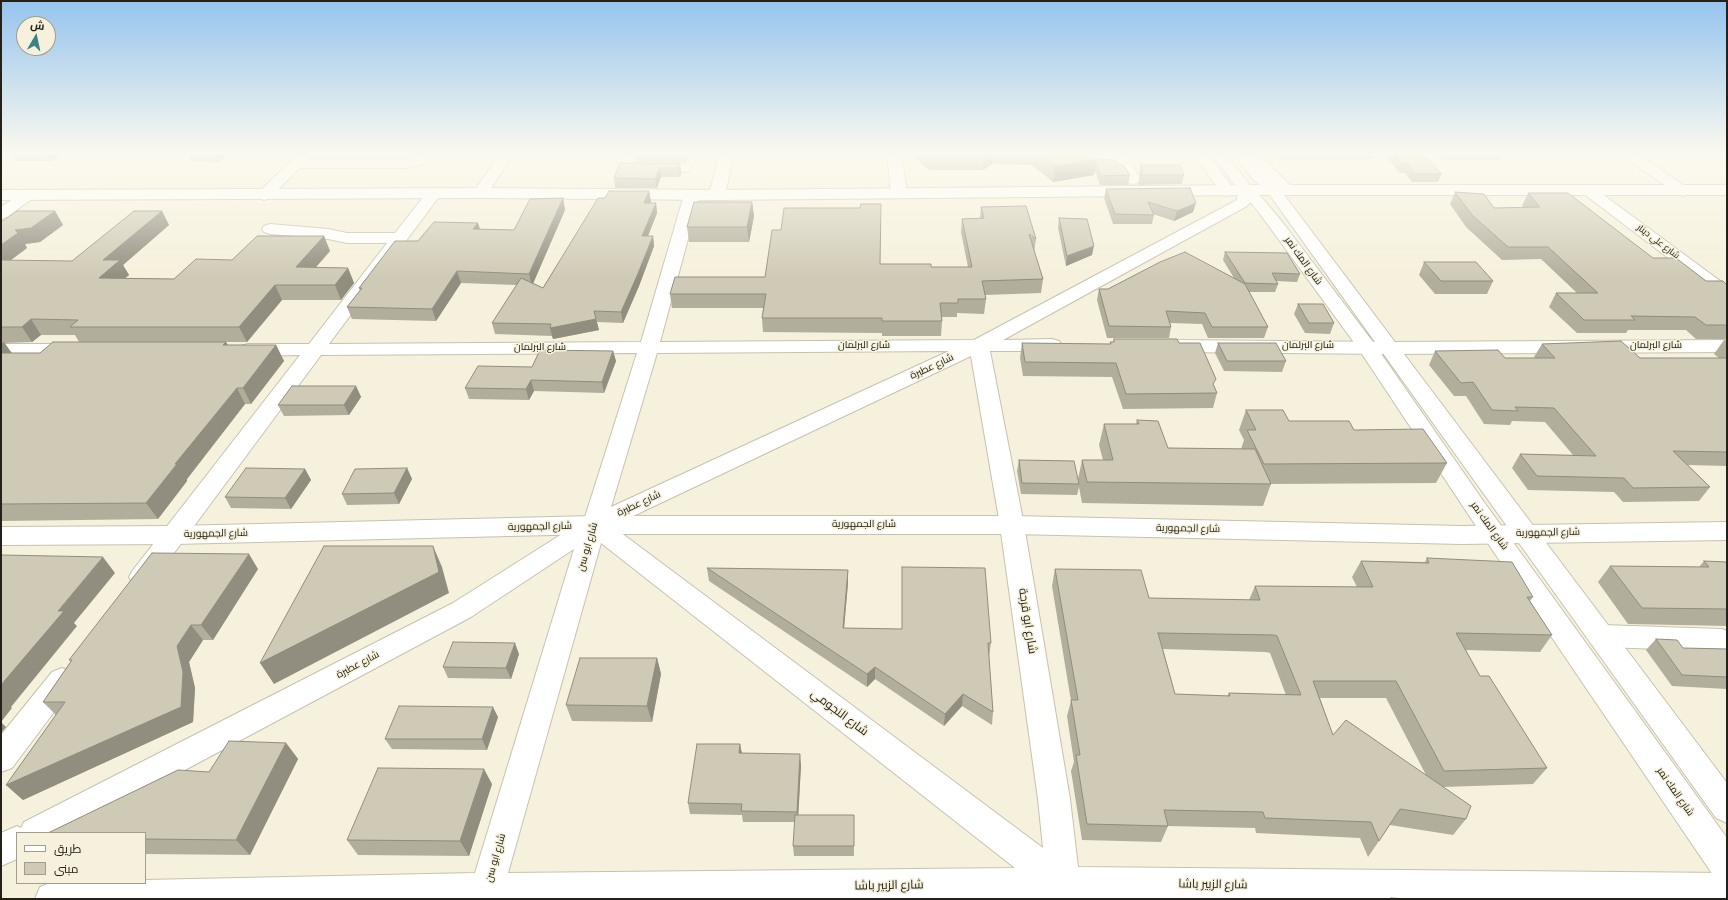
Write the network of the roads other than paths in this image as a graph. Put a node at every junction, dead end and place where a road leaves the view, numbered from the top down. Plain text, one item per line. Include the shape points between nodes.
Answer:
1 (1, 195) edge
2 (28, 195) junction
3 (264, 195) edge
4 (432, 195) edge
5 (692, 195) joint
6 (717, 195) edge
7 (1241, 195) edge
8 (1244, 195) edge
9 (1284, 195) edge
10 (1594, 195) edge
11 (1, 214) edge
12 (270, 229) dead end
13 (399, 238) junction
14 (1727, 294) edge
15 (979, 345) junction
16 (1073, 345) edge
17 (1152, 346) edge
18 (1366, 346) junction
19 (1727, 346) edge
20 (649, 347) junction
21 (1390, 348) junction
22 (1, 350) edge
23 (95, 350) edge
24 (228, 350) edge
25 (314, 350) junction
26 (594, 525) junction
27 (1012, 526) junction
28 (1727, 531) edge
29 (174, 534) junction
30 (1495, 534) junction
31 (1526, 534) junction
32 (1, 536) edge
33 (131, 591) edge
34 (1602, 636) junction
35 (1722, 640) dead end
36 (74, 665) edge
37 (1, 758) edge
38 (1727, 808) edge
39 (36, 832) edge
40 (16, 842) edge
41 (1, 850) edge
42 (1727, 866) edge
43 (1727, 890) edge
44 (486, 894) edge
45 (1071, 894) edge
46 (52, 899) edge

1 - 2 main road
2 - 3 main road
2 - 11 main road
4 - 13 main road
5 - 6 main road
5 - 20 main road, شارع ابو سن
7 - 15 main road, شارع عطبرة via 1245,199 1242,203
8 - 18 main road, شارع المك نمر via 1259,203
9 - 21 main road, شارع المك نمر
10 - 14 main road, شارع علي دينار
12 - 13 main road via 347,238
13 - 25 main road
15 - 16 main road, شارع البرلمان
15 - 20 main road, شارع البرلمان
15 - 26 main road, شارع عطبرة
15 - 27 main road, شارع ابو قرجة
17 - 18 main road, شارع البرلمان
18 - 21 main road, شارع البرلمان
18 - 30 main road, شارع المك نمر
19 - 21 main road, شارع البرلمان
20 - 25 main road, شارع البرلمان
20 - 26 main road, شارع ابو سن
21 - 31 main road, شارع المك نمر
22 - 23 main road
24 - 25 main road, شارع البرلمان
25 - 29 main road
26 - 27 main road, شارع الجمهورية
26 - 29 main road, شارع الجمهورية
26 - 39 main road, شارع عطبرة via 462,610
26 - 44 main road, شارع ابو سن
26 - 45 main road, شارع النجومي
27 - 30 main road, شارع الجمهورية
27 - 45 main road, شارع ابو قرجة
28 - 31 main road, شارع الجمهورية
29 - 32 main road, شارع الجمهورية
29 - 33 main road
30 - 31 main road, شارع الجمهورية
30 - 42 main road, شارع المك نمر
31 - 34 main road, شارع المك نمر
34 - 35 main road
34 - 38 main road, شارع المك نمر
36 - 37 main road
40 - 41 main road
43 - 45 main road, شارع الزبير باشا
44 - 45 main road, شارع الزبير باشا
44 - 46 main road, شارع الزبير باشا

